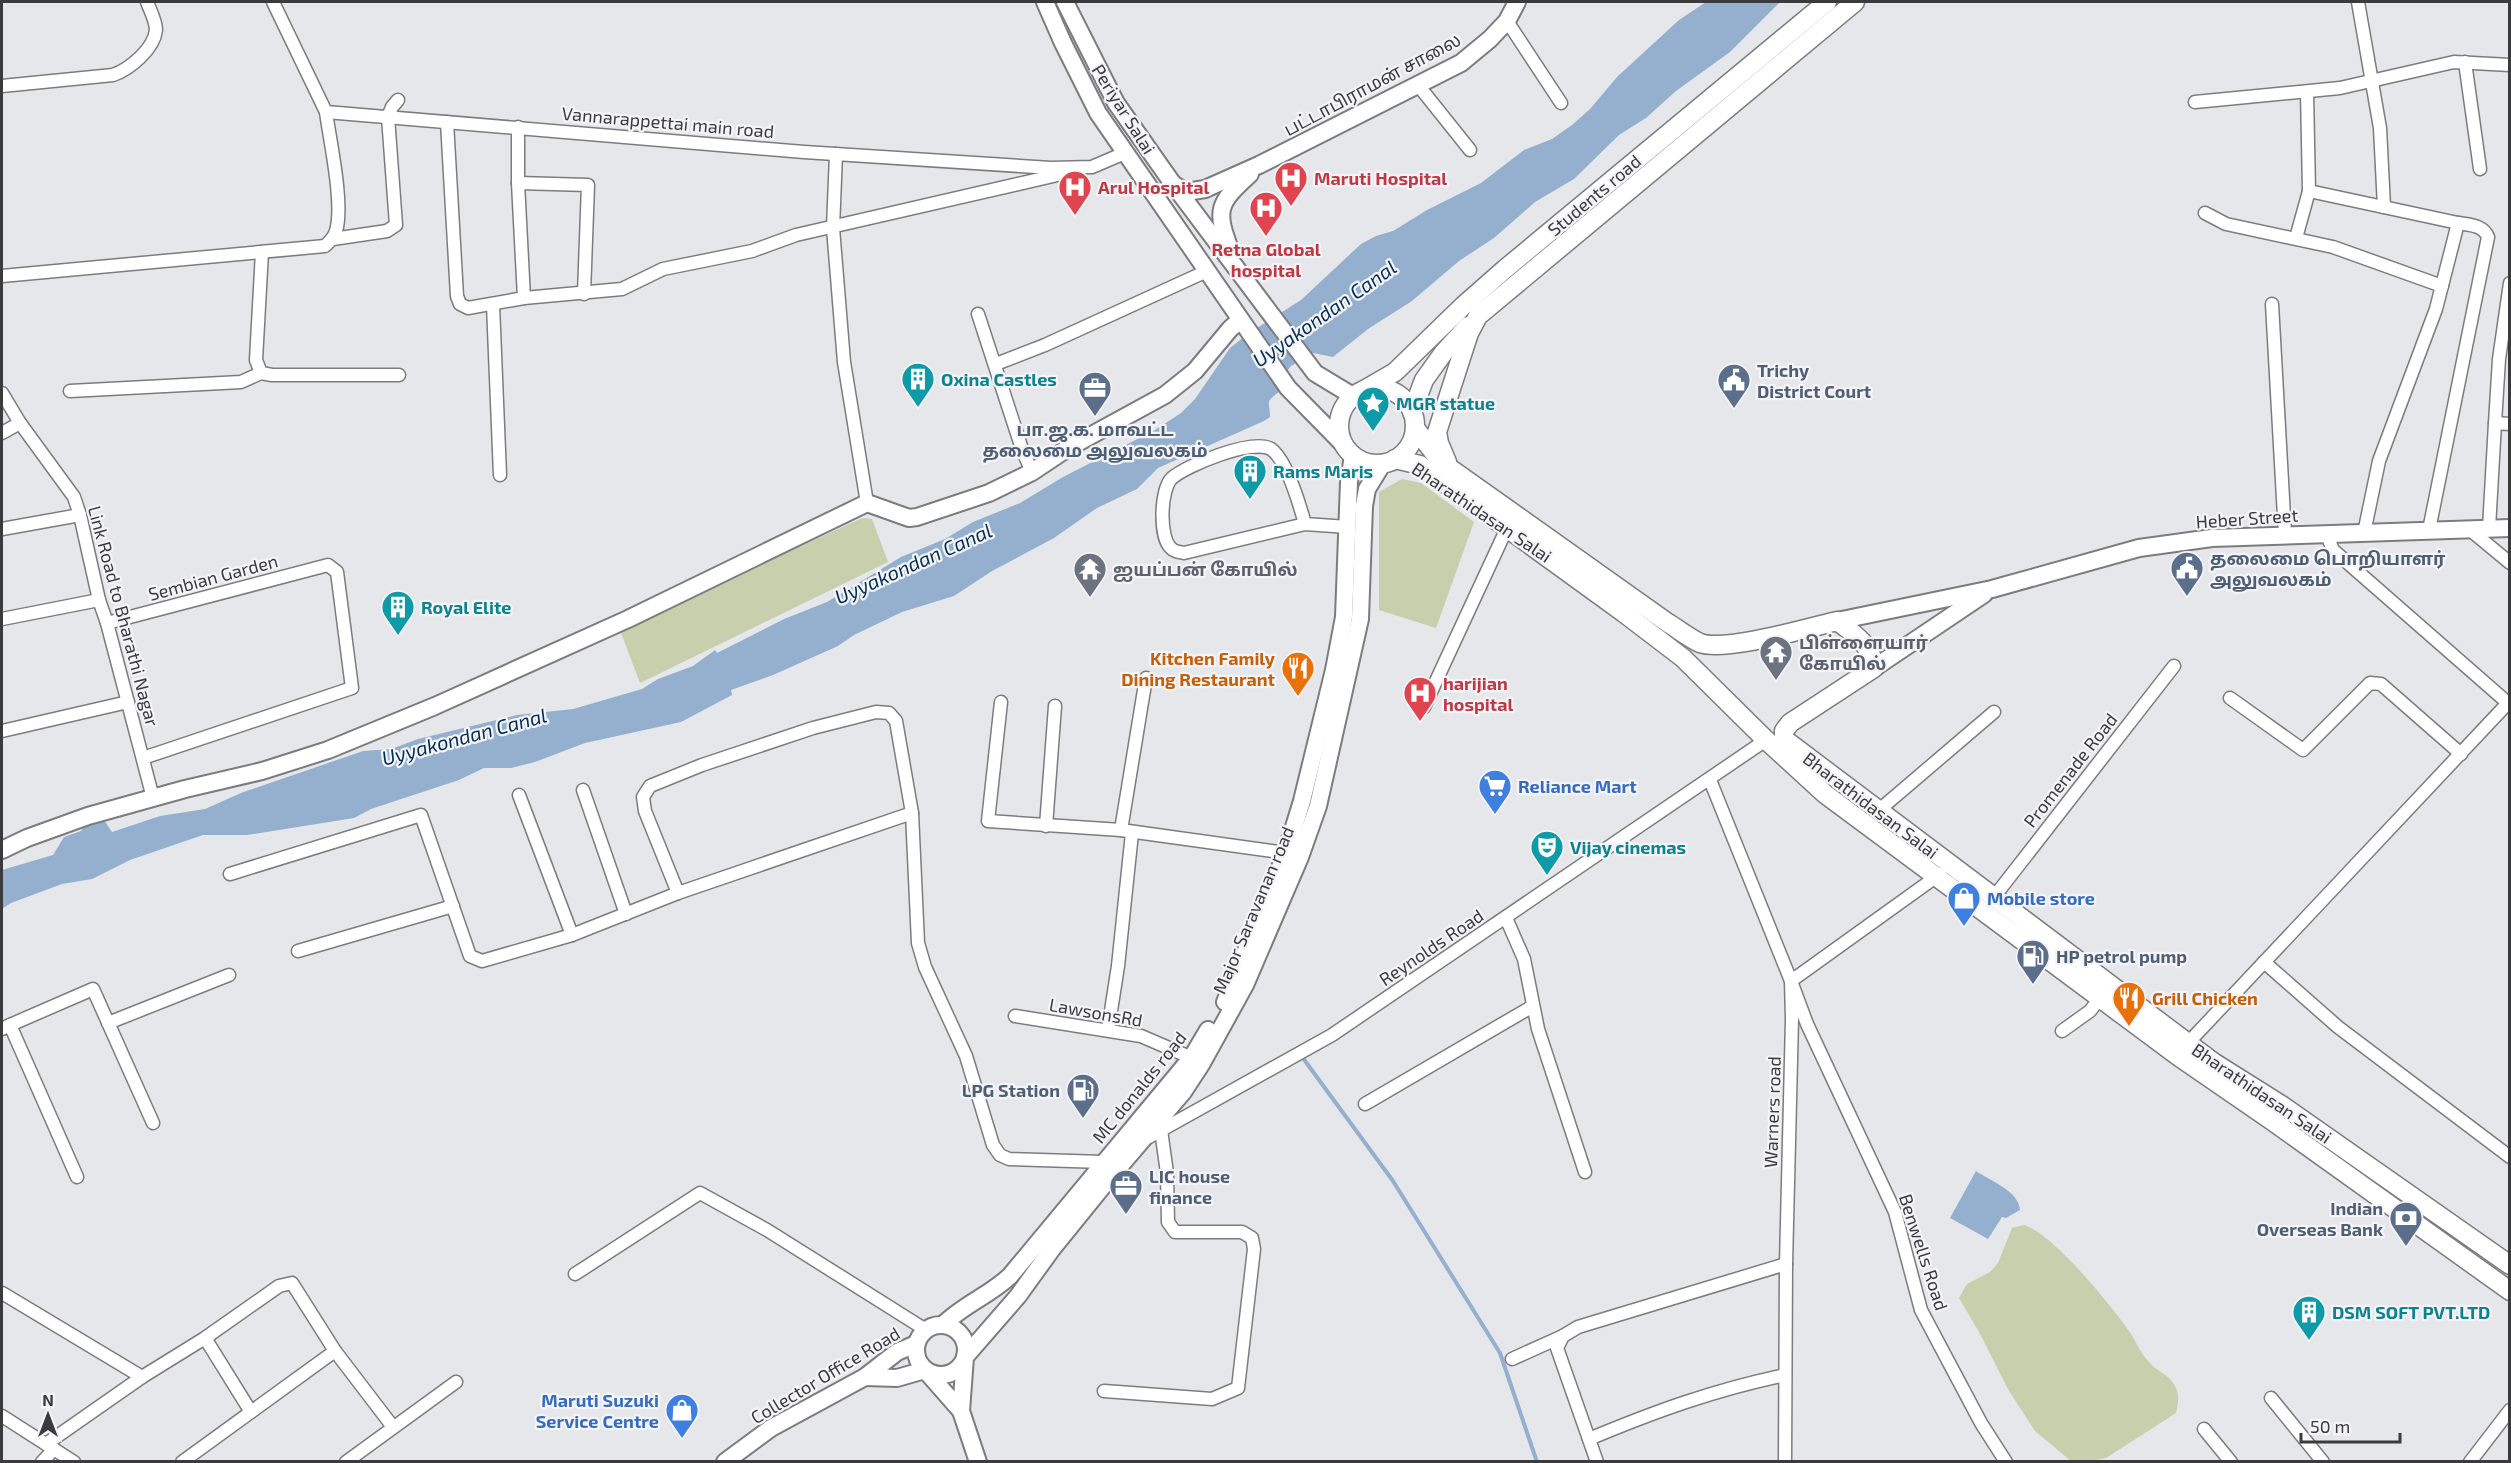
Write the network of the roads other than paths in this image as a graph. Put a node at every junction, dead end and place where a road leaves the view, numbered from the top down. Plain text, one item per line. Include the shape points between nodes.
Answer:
1 (147, 2) edge
2 (273, 2) edge
3 (1045, 2) edge
4 (1065, 2) edge
5 (1517, 2) edge
6 (1827, 2) edge
7 (1855, 2) edge
8 (2358, 2) edge
9 (1507, 21) junction
10 (2465, 62) junction
11 (2510, 65) edge
12 (2371, 81) junction
13 (1418, 85) junction
14 (2, 86) edge
15 (2307, 92) junction
16 (398, 100) dead end
17 (2195, 102) dead end
18 (1561, 103) dead end
19 (327, 112) junction
20 (388, 117) junction
21 (447, 122) junction
22 (518, 127) junction
23 (1470, 150) dead end
24 (1127, 152) junction
25 (836, 154) junction
26 (1259, 165) junction
27 (1092, 167) junction
28 (2480, 169) dead end
29 (518, 183) junction
30 (1173, 184) junction
31 (2309, 191) junction
32 (2384, 207) junction
33 (2205, 213) dead end
34 (2458, 223) junction
35 (833, 228) junction
36 (2296, 238) junction
37 (333, 239) junction
38 (262, 252) junction
39 (1238, 270) junction
40 (1207, 271) junction
41 (2, 276) edge
42 (2510, 283) edge
43 (2442, 286) junction
44 (584, 294) junction
45 (524, 298) junction
46 (2272, 304) dead end
47 (493, 305) junction
48 (978, 314) dead end
49 (1478, 316) junction
50 (1240, 320) junction
51 (996, 364) junction
52 (261, 373) junction
53 (399, 375) dead end
54 (70, 392) dead end
55 (2, 393) edge
56 (1358, 393) junction
57 (1413, 420) junction
58 (20, 423) junction
59 (2495, 423) junction
60 (2510, 424) edge
61 (2, 433) edge
62 (1348, 450) junction
63 (1384, 466) junction
64 (1451, 469) junction
65 (1032, 472) junction
66 (500, 474) dead end
67 (867, 503) junction
68 (80, 515) junction
69 (1305, 524) junction
70 (1348, 527) junction
71 (1507, 528) junction
72 (2489, 528) junction
73 (2510, 528) edge
74 (2, 529) edge
75 (2469, 529) junction
76 (2429, 530) junction
77 (2326, 533) junction
78 (2364, 533) junction
79 (2285, 534) junction
80 (2510, 563) edge
81 (1992, 589) junction
82 (99, 600) junction
83 (2, 619) edge
84 (1837, 621) junction
85 (107, 623) junction
86 (1700, 642) junction
87 (1683, 658) junction
88 (2174, 666) dead end
89 (1874, 668) junction
90 (1146, 678) dead end
91 (2230, 698) dead end
92 (128, 702) junction
93 (1001, 702) dead end
94 (2509, 704) edge
95 (1055, 706) dead end
96 (1424, 706) dead end
97 (1994, 712) dead end
98 (2, 731) edge
99 (1766, 740) junction
100 (2461, 754) junction
101 (142, 758) junction
102 (1710, 780) junction
103 (583, 790) dead end
104 (519, 795) dead end
105 (153, 798) junction
106 (1878, 811) junction
107 (912, 813) junction
108 (1046, 826) junction
109 (1126, 831) junction
110 (2, 850) edge
111 (1286, 853) junction
112 (1950, 864) junction
113 (230, 874) dead end
114 (1936, 877) junction
115 (678, 893) junction
116 (1994, 897) junction
117 (453, 906) junction
118 (626, 914) junction
119 (1506, 918) junction
120 (572, 935) junction
121 (298, 951) dead end
122 (2264, 962) junction
123 (229, 975) dead end
124 (1791, 981) junction
125 (2100, 998) junction
126 (1533, 1006) junction
127 (1015, 1016) dead end
128 (108, 1023) junction
129 (6, 1027) edge
130 (1108, 1030) junction
131 (2062, 1031) dead end
132 (2188, 1043) junction
133 (1197, 1060) junction
134 (1365, 1104) dead end
135 (153, 1123) dead end
136 (1161, 1130) junction
137 (1140, 1142) junction
138 (2510, 1157) edge
139 (2361, 1161) junction
140 (1103, 1162) junction
141 (1585, 1172) dead end
142 (2346, 1173) junction
143 (77, 1177) dead end
144 (1786, 1264) junction
145 (2510, 1265) edge
146 (575, 1274) dead end
147 (2510, 1291) edge
148 (2, 1293) edge
149 (934, 1328) junction
150 (1563, 1336) junction
151 (206, 1338) junction
152 (916, 1344) junction
153 (335, 1352) junction
154 (965, 1357) junction
155 (1512, 1359) dead end
156 (925, 1370) junction
157 (1785, 1376) junction
158 (142, 1377) junction
159 (865, 1377) junction
160 (456, 1382) dead end
161 (1104, 1391) dead end
162 (2271, 1398) dead end
163 (2510, 1410) edge
164 (961, 1411) junction
165 (251, 1412) junction
166 (2, 1416) edge
167 (393, 1427) junction
168 (2204, 1429) dead end
169 (1589, 1439) junction
170 (50, 1446) junction
171 (42, 1461) edge
172 (74, 1461) edge
173 (182, 1461) edge
174 (346, 1461) edge
175 (725, 1461) edge
176 (978, 1461) edge
177 (1598, 1461) edge
178 (1785, 1461) edge
179 (2006, 1461) edge
180 (2231, 1461) edge
181 (2323, 1461) edge
182 (2470, 1461) edge

1 - 14 street via 156,28 153,38 123,72
2 - 19 street
3 - 24 main road, Periyar Salai via 1098,112
4 - 30 main road, Periyar Salai via 1116,103
5 - 9 main road, பட்டாபிராமன் சாலை
6 - 56 main road, Students road via 1505,269 1395,372
7 - 49 main road
8 - 12 street
9 - 13 main road, பட்டாபிராமன் சாலை via 1461,63
9 - 18 street
10 - 11 street
10 - 12 street
10 - 28 street
12 - 15 street
12 - 32 street via 2380,128
13 - 23 street
13 - 26 main road, பட்டாபிராமன் சாலை
15 - 17 street
15 - 31 street
16 - 20 street
19 - 20 street, Vannarappettai main road
19 - 37 street via 336,184 337,229
20 - 21 street, Vannarappettai main road
20 - 37 street via 396,225 387,231
21 - 22 street, Vannarappettai main road
21 - 47 street via 457,296 460,304 468,308
22 - 25 street, Vannarappettai main road
22 - 29 street
24 - 27 street, Vannarappettai main road
24 - 40 main road, Periyar Salai
25 - 27 street, Vannarappettai main road via 1051,168
25 - 35 street
26 - 30 main road via 1196,192 1186,192
26 - 39 main road via 1228,194 1221,210 1220,223
27 - 35 street
29 - 44 street via 588,184
29 - 45 street
30 - 39 main road, Periyar Salai
31 - 32 street
31 - 36 street
32 - 34 street
33 - 36 street via 2226,224
34 - 43 street
34 - 76 street via 2478,227 2488,237
35 - 44 street via 796,235 752,251 663,269 622,289
35 - 67 street via 844,362
36 - 43 street via 2333,247
37 - 38 street via 325,246
38 - 41 street
38 - 52 street via 256,360
39 - 56 main road, Periyar Salai via 1315,373
40 - 50 main road, Periyar Salai
40 - 51 street
42 - 59 street
43 - 78 street via 2379,461
44 - 45 street
45 - 47 street
46 - 79 street
47 - 66 street
48 - 51 street
49 - 57 main road via 1444,352 1424,381
49 - 64 main road via 1437,432
50 - 62 main road via 1288,388
50 - 65 main road via 1196,371 1165,395
51 - 65 street
52 - 53 street
52 - 54 street via 241,382
55 - 58 street, Link Road to Bharathi Nagar
56 - 57 main road via 1376,388 1399,395
56 - 62 main road via 1346,404 1338,423
57 - 63 main road via 1408,446
57 - 64 main road, Bharathidasan Salai via 1432,451
58 - 61 street
58 - 68 street, Link Road to Bharathi Nagar via 74,497
59 - 60 street
59 - 72 street
62 - 63 main road via 1362,461
62 - 70 main road, Major Saravanan road
63 - 71 main road, Bharathidasan Salai via 1420,465
63 - 133 main road, Major Saravanan road via 1367,489 1360,619 1318,806 1245,985
64 - 86 main road, Bharathidasan Salai
65 - 67 main road via 989,493 924,516 909,518
67 - 105 main road via 628,619 435,706 328,750
68 - 74 street
68 - 82 street, Link Road to Bharathi Nagar
69 - 69 street via 1278,456 1267,447 1240,448 1172,478 1163,501 1167,542 1184,553
69 - 70 street
70 - 111 main road, Major Saravanan road via 1344,617 1334,670
71 - 87 main road, Bharathidasan Salai
71 - 96 street
72 - 73 main road, Heber Street
72 - 75 main road, Heber Street
75 - 76 main road, Heber Street
75 - 80 street
76 - 78 main road, Heber Street
77 - 78 main road, Heber Street
77 - 79 main road, Heber Street
77 - 94 street via 2333,550
79 - 81 main road, Heber Street via 2139,548
81 - 84 main road
81 - 89 main road
82 - 83 street
82 - 85 street, Link Road to Bharathi Nagar
84 - 86 main road, Bharathidasan Salai via 1743,641 1712,645
84 - 89 main road via 1857,636 1873,657
85 - 92 street, Link Road to Bharathi Nagar
85 - 101 street, Sembian Garden via 328,566 337,572 352,688
86 - 87 main road
87 - 99 main road, Bharathidasan Salai
88 - 116 street, Promenade Road
89 - 106 main road, Bharathidasan Salai via 1790,723 1784,739
90 - 109 street
91 - 100 street via 2302,750 2370,683 2381,684
92 - 98 street
92 - 101 street, Link Road to Bharathi Nagar
93 - 108 street via 988,821
94 - 100 street
95 - 108 street
97 - 106 street
99 - 102 street, Reynolds Road
99 - 114 main road, Bharathidasan Salai via 1825,794
100 - 122 street
101 - 105 street, Link Road to Bharathi Nagar
102 - 119 street, Reynolds Road
102 - 124 street, Warners road
103 - 118 street
104 - 120 street
105 - 110 main road via 88,816
106 - 112 main road, Bharathidasan Salai
107 - 115 street
107 - 115 street via 896,721 889,713 876,712 813,728 702,765 650,786 644,797 645,811
107 - 140 street via 918,943 966,1056 993,1145 1009,1159
108 - 109 street
109 - 111 street
109 - 130 street via 1118,966
111 - 133 main road, MC donalds road
112 - 114 street
112 - 116 main road, Bharathidasan Salai
113 - 117 street via 421,815
114 - 124 street
114 - 125 main road, Bharathidasan Salai
115 - 118 street
116 - 132 main road, Bharathidasan Salai
117 - 120 street via 470,956 476,960
117 - 121 street
118 - 120 street
119 - 126 street via 1524,959
119 - 136 street, Reynolds Road via 1332,1035
122 - 132 street
122 - 138 street via 2338,1027
123 - 128 street
124 - 144 street, Warners road
124 - 179 street, Benwells Road via 1807,1024 1895,1212 1921,1310 1981,1423
125 - 131 street via 2090,1011
125 - 142 main road, Bharathidasan Salai
126 - 134 street
126 - 141 street
127 - 130 street, LawsonsRd
128 - 129 street via 93,989
128 - 135 street
129 - 143 street
130 - 133 street, LawsonsRd via 1141,1036
132 - 139 main road, Bharathidasan Salai
133 - 137 main road, Major Saravanan road via 1183,1092
133 - 140 main road, MC donalds road
136 - 137 street, Reynolds Road
136 - 161 street via 1168,1222 1175,1232 1242,1232 1252,1238 1254,1249 1238,1388 1212,1400
137 - 140 street, Reynolds Road
137 - 154 main road, Major Saravanan road
139 - 142 main road
139 - 145 main road, Bharathidasan Salai
140 - 149 main road, MC donalds road via 998,1287
142 - 147 main road, Bharathidasan Salai
144 - 150 street via 1578,1328
144 - 157 street, Warners road
146 - 149 street via 700,1193
148 - 158 street
149 - 152 main road
149 - 154 main road via 951,1328 963,1338
150 - 155 street
150 - 169 street via 1557,1348
151 - 153 street via 279,1286 292,1283
151 - 158 street
151 - 165 street
152 - 156 main road via 918,1362
152 - 159 main road, Collector Office Road via 897,1352
153 - 165 street
153 - 167 street
154 - 156 main road via 960,1366 943,1376
154 - 164 main road
156 - 159 main road via 897,1378
156 - 164 main road
157 - 169 street via 1728,1388 1653,1412
157 - 178 street, Warners road
158 - 170 street
159 - 175 main road, Collector Office Road via 771,1428
160 - 167 street
162 - 181 street
163 - 182 street
164 - 176 main road
165 - 173 street
166 - 170 street
167 - 174 street
168 - 180 street
169 - 177 street
170 - 171 street
170 - 172 street

